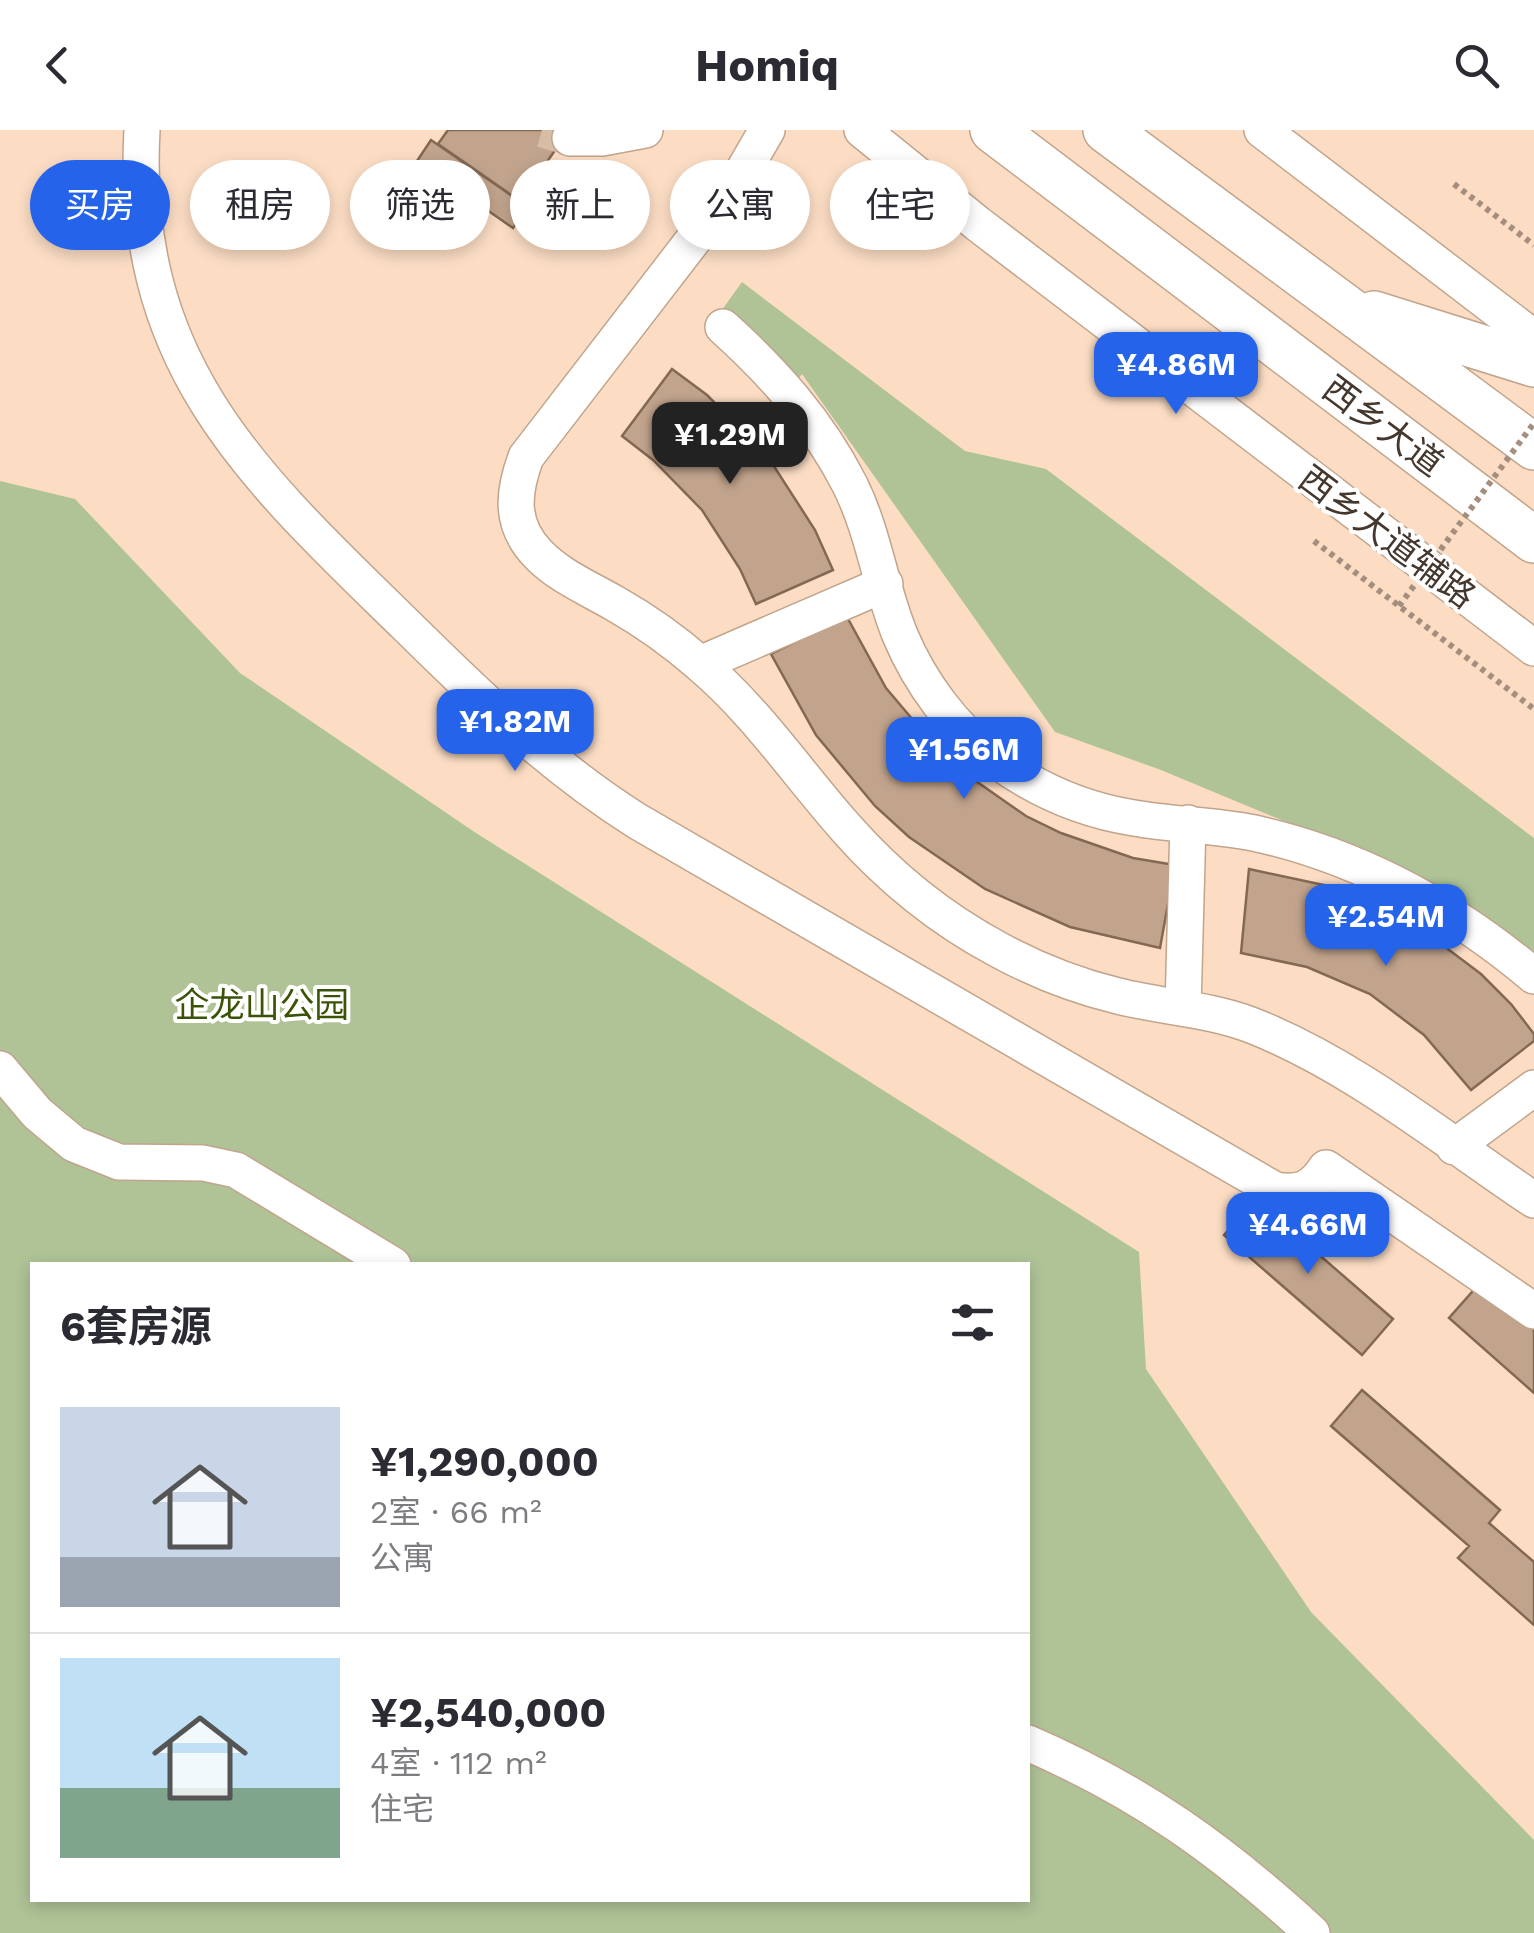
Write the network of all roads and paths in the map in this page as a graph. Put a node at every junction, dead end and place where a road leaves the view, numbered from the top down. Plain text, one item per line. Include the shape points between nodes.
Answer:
1 (142, 130) edge
2 (644, 130) edge
3 (767, 130) edge
4 (862, 130) edge
5 (994, 130) edge
6 (1106, 130) edge
7 (1262, 130) edge
8 (570, 138) dead end
9 (1454, 184) dead end
10 (1534, 246) edge
11 (1340, 303) junction
12 (722, 327) dead end
13 (1534, 338) edge
14 (1534, 364) edge
15 (1534, 424) edge
16 (1534, 447) edge
17 (1314, 540) dead end
18 (1534, 540) edge
19 (885, 584) junction
20 (1398, 606) junction
21 (1534, 648) edge
22 (700, 664) junction
23 (1534, 709) edge
24 (1188, 822) junction
25 (1534, 976) edge
26 (1183, 1008) junction
27 (0, 1068) edge
28 (1534, 1088) edge
29 (1454, 1147) junction
30 (1534, 1200) edge
31 (388, 1262) edge
32 (1534, 1311) edge
33 (1030, 1744) edge
34 (1312, 1933) edge

1 - 32 street via 148,249 188,374 274,494 505,722 637,821 1212,1154 1275,1190 1296,1193 1314,1185 1326,1168
2 - 8 street
3 - 22 street via 734,187 526,456 515,486 515,518 536,553
4 - 21 street, 西乡大道辅路
5 - 18 main road, 西乡大道
6 - 11 main road, 西乡大道
7 - 13 street
9 - 10 path
11 - 14 main road
11 - 16 main road, 西乡大道
12 - 19 street via 784,387 825,442 851,487
15 - 20 path, bridge
17 - 20 path
19 - 22 street
19 - 24 street via 923,681 994,758 1085,807
20 - 23 path
22 - 26 street via 774,738 892,876 943,916 1057,977
24 - 25 street via 1255,834 1383,878 1444,910
24 - 26 street
26 - 29 street via 1248,1024 1308,1050
27 - 31 street via 74,1144 119,1162 236,1170
28 - 29 street
29 - 30 street
33 - 34 street via 1164,1813 1242,1869

